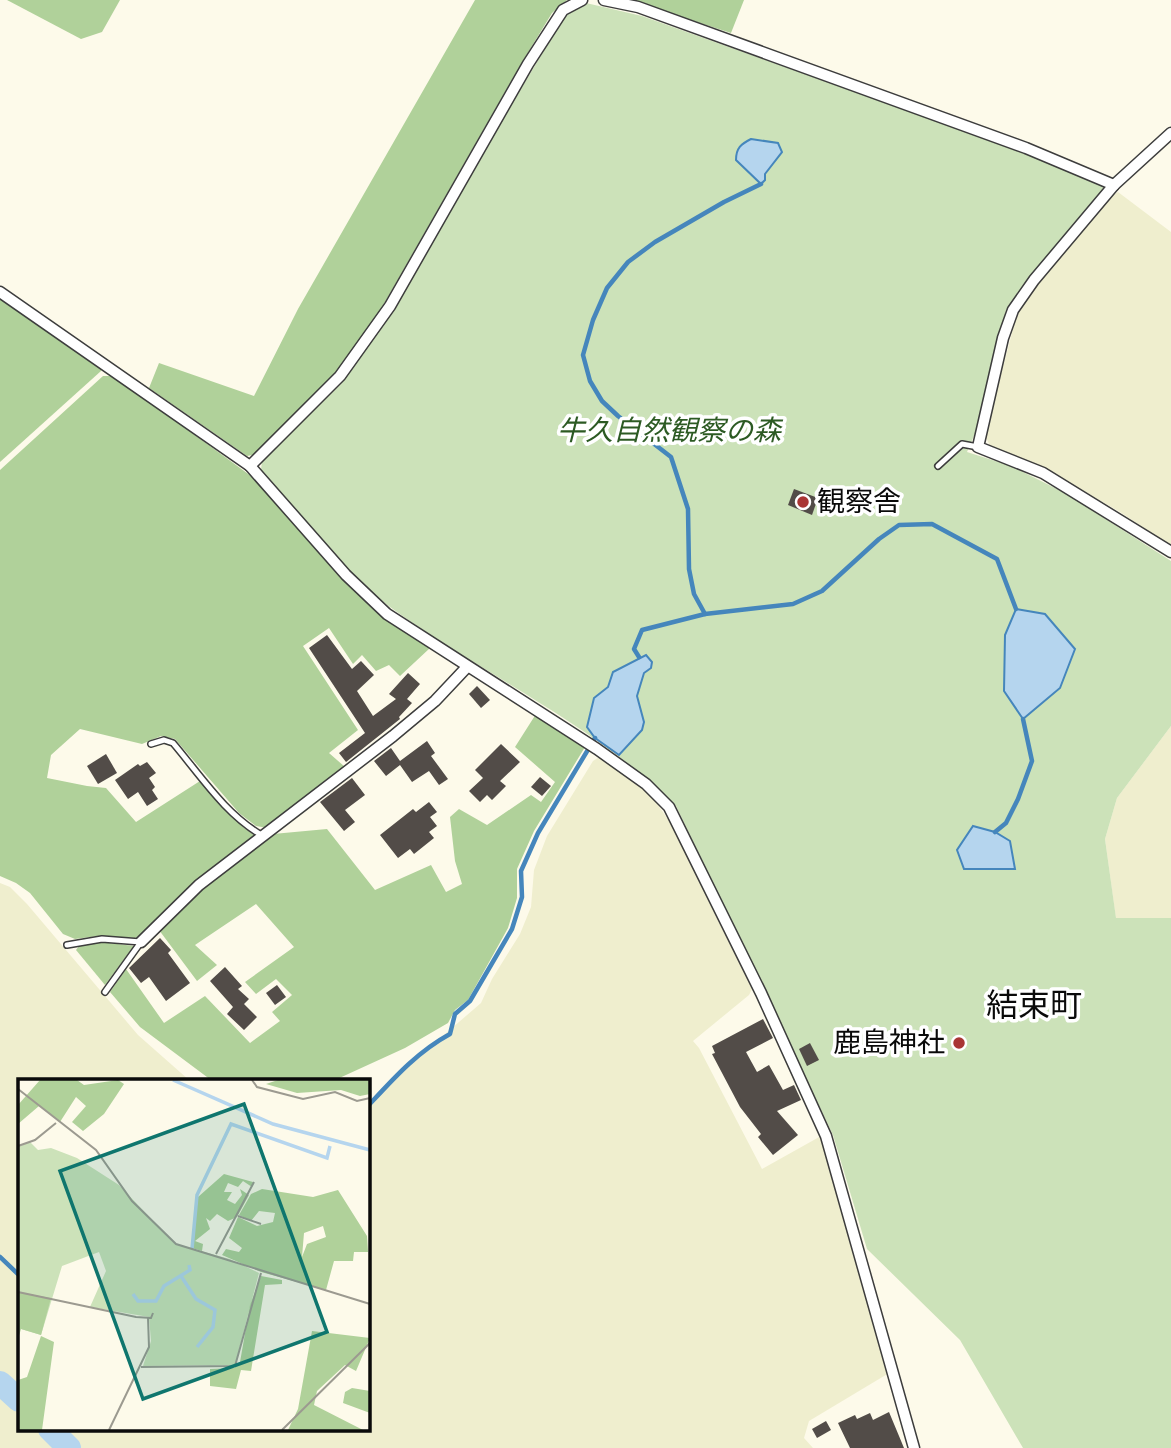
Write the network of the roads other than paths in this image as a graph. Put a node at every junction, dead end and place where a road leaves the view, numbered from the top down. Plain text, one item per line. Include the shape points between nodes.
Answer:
1 (582, 0) edge
2 (604, 0) edge
3 (1171, 133) edge
4 (1114, 185) junction
5 (0, 292) edge
6 (978, 447) junction
7 (250, 466) junction
8 (938, 466) dead end
9 (1171, 552) edge
10 (467, 667) junction
11 (152, 744) dead end
12 (263, 836) junction
13 (141, 942) junction
14 (67, 945) dead end
15 (105, 992) dead end
16 (914, 1448) edge

1 - 7 street via 563,10 528,64 390,306 362,346 340,376
2 - 4 street via 638,8 1026,148
3 - 4 street
4 - 6 street via 1013,310
5 - 7 street
6 - 8 lane via 962,443
6 - 9 street via 1043,473
7 - 10 street via 346,575 387,614
10 - 12 street via 404,727
10 - 16 street via 597,749 669,807 826,1136
11 - 12 lane via 173,743 213,793
12 - 13 street via 199,885
13 - 14 lane via 102,939
13 - 15 lane

